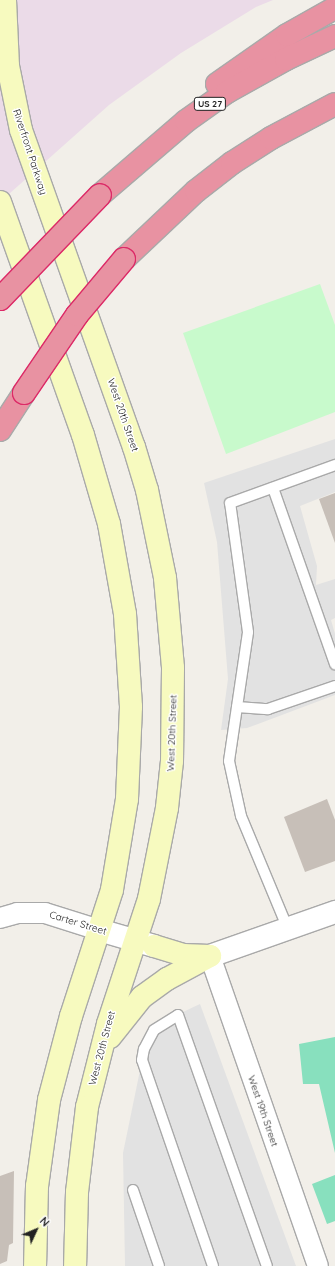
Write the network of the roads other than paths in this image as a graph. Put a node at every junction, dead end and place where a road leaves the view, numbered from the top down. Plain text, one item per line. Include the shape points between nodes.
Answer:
1 (5, 0) edge
2 (335, 8) edge
3 (335, 36) edge
4 (335, 104) edge
5 (151, 150) junction
6 (48, 207) joint
7 (3, 210) edge
8 (0, 299) edge
9 (0, 430) edge
10 (335, 465) edge
11 (273, 488) junction
12 (335, 664) edge
13 (335, 686) edge
14 (237, 707) junction
15 (335, 912) edge
16 (0, 918) edge
17 (99, 930) junction
18 (288, 930) junction
19 (145, 944) junction
20 (210, 956) junction
21 (100, 1050) junction
22 (133, 1190) dead end
23 (35, 1266) edge
24 (76, 1266) edge
25 (159, 1266) edge
26 (213, 1266) edge
27 (267, 1266) edge
28 (318, 1266) edge

1 - 6 main road, Riverfront Parkway via 5,34 14,98 21,130
2 - 5 highway via 287,35 218,83
3 - 5 highway, US 27 via 286,59 227,92
4 - 9 highway, bridge via 232,163 196,191 124,259 81,310
5 - 8 highway, US 27, bridge via 100,196
6 - 19 main road, West 20th Street via 136,454 157,534 170,623 174,715 167,808 149,899
7 - 17 main road via 98,479 119,569 125,614 131,707 127,799 112,890
10 - 11 lane
11 - 12 lane
11 - 14 lane via 230,503 248,632
13 - 14 lane via 268,709
14 - 18 lane via 229,761 241,816
15 - 18 street
16 - 17 street, Carter Street via 17,913 46,913
17 - 19 street, Carter Street
17 - 23 main road via 71,1016 49,1100 37,1186
18 - 20 street
19 - 20 main road via 182,954
19 - 21 main road, West 20th Street
20 - 21 main road via 142,997
20 - 28 street, West 19th Street
21 - 24 main road, West 20th Street via 81,1149 77,1192
22 - 25 lane
26 - 27 lane via 142,1060 144,1049 154,1030 178,1015

